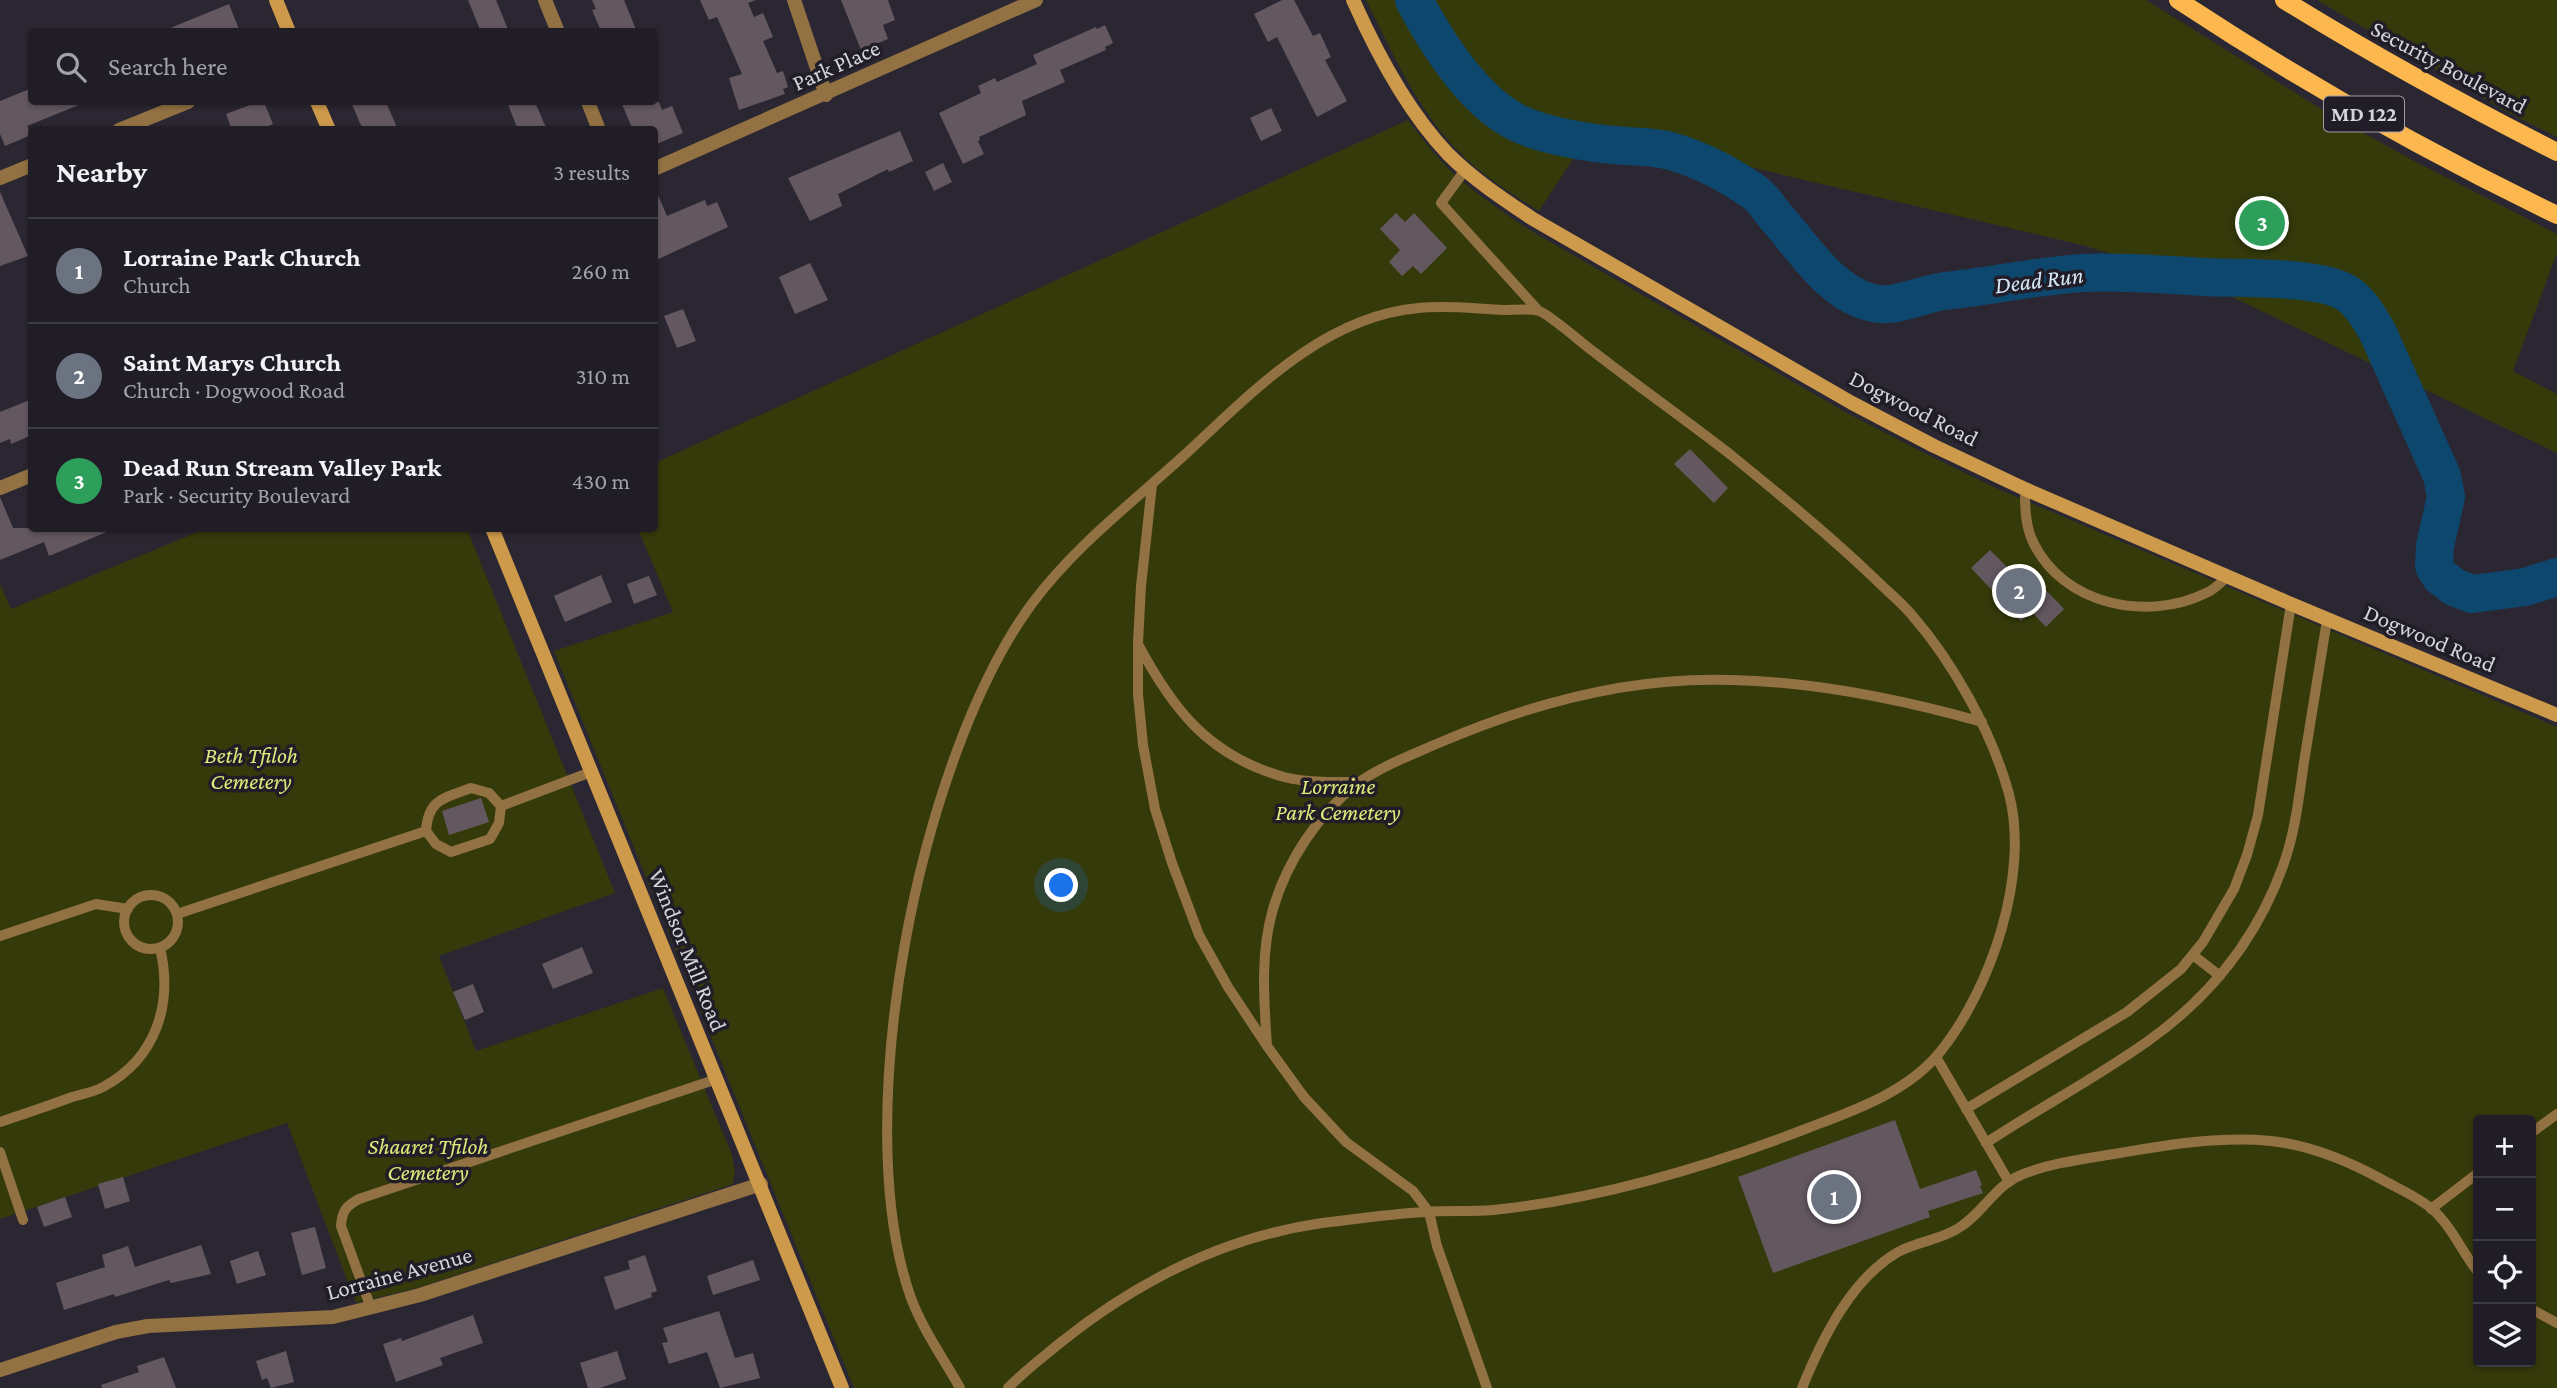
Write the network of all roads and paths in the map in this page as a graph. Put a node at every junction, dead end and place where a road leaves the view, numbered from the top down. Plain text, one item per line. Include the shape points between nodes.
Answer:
1 (276, 0) edge
2 (545, 0) edge
3 (794, 0) edge
4 (1353, 0) edge
5 (2178, 0) edge
6 (2284, 0) edge
7 (1032, 1) edge
8 (287, 28) edge
9 (556, 28) edge
10 (826, 94) junction
11 (181, 105) edge
12 (318, 105) edge
13 (588, 105) edge
14 (129, 126) edge
15 (327, 126) edge
16 (597, 126) edge
17 (2557, 152) edge
18 (28, 166) edge
19 (658, 167) edge
20 (1465, 170) junction
21 (0, 177) edge
22 (2557, 215) edge
23 (1537, 309) junction
24 (28, 477) edge
25 (1152, 485) junction
26 (0, 488) edge
27 (2025, 489) junction
28 (494, 532) edge
29 (2227, 577) junction
30 (2291, 604) junction
31 (2327, 620) junction
32 (1138, 643) junction
33 (2557, 715) edge
34 (1982, 722) junction
35 (591, 772) junction
36 (1359, 782) junction
37 (500, 806) junction
38 (426, 831) junction
39 (128, 909) junction
40 (177, 914) junction
41 (0, 936) edge
42 (160, 948) junction
43 (2193, 955) junction
44 (2220, 976) junction
45 (1267, 1046) junction
46 (1936, 1058) junction
47 (717, 1079) junction
48 (1966, 1109) junction
49 (2557, 1114) edge
50 (0, 1122) edge
51 (2536, 1129) edge
52 (1986, 1143) junction
53 (0, 1152) edge
54 (2473, 1177) edge
55 (2008, 1182) junction
56 (761, 1184) junction
57 (2431, 1209) junction
58 (1429, 1212) junction
59 (23, 1220) dead end
60 (2473, 1264) edge
61 (371, 1308) junction
62 (2536, 1312) edge
63 (2557, 1324) edge
64 (0, 1370) edge
65 (837, 1387) edge
66 (960, 1388) edge
67 (1008, 1388) edge
68 (1487, 1388) edge
69 (1802, 1388) edge

1 - 8 street
2 - 9 street
3 - 10 street
4 - 20 street, Dogwood Road via 1392,78 1431,134
5 - 22 main road, MD 122 via 2344,103
6 - 17 main road, Security Boulevard / MD 122 via 2473,110
7 - 10 street, Park Place
10 - 19 street, Park Place
11 - 14 street
12 - 15 street
13 - 16 street
18 - 21 street
20 - 23 lane via 1441,203
20 - 27 street, Dogwood Road via 1533,219 1840,396
23 - 25 lane via 1421,307 1360,321 1305,350
23 - 34 lane via 1693,425 1852,557 1912,614
24 - 26 street
25 - 32 lane
25 - 66 lane via 1060,570 1032,603 989,675 948,780 908,929 895,1008 889,1088 892,1211 912,1298
27 - 29 street, Dogwood Road
27 - 29 lane via 2025,518 2043,560 2085,594 2150,609 2209,592
28 - 35 street, Windsor Mill Road
29 - 30 street, Dogwood Road
30 - 31 street, Dogwood Road
30 - 43 lane via 2248,855 2234,889
31 - 33 street, Dogwood Road
31 - 44 lane via 2295,822 2283,865 2253,930
32 - 36 lane via 1176,707 1223,749 1286,777
32 - 45 lane via 1143,745 1155,809 1172,863 1199,935
34 - 36 lane via 1916,704 1830,689 1676,680 1577,695 1522,711
34 - 46 lane via 2010,798 2014,840 2011,887 2002,930 1983,981
35 - 37 lane
35 - 47 street, Windsor Mill Road
36 - 45 lane via 1310,833 1273,908 1263,980
37 - 38 lane via 489,793 471,788 436,801
37 - 38 lane via 499,823 490,839 451,852 436,844
38 - 40 lane
39 - 40 lane via 141,898 155,895 168,901
39 - 41 lane via 96,904
39 - 42 lane via 124,924 132,942 151,950
40 - 42 lane via 173,940
42 - 50 lane via 165,972 163,1010 134,1063 102,1087
43 - 44 lane
43 - 48 lane via 2127,1012
44 - 52 lane via 2149,1040
45 - 58 lane via 1304,1097 1346,1142 1412,1191
46 - 48 lane
46 - 58 lane via 1907,1083 1855,1110 1739,1155 1641,1183 1554,1200 1490,1211
47 - 56 street, Windsor Mill Road
47 - 61 lane via 347,1205 341,1226
48 - 52 lane
49 - 51 lane
52 - 55 lane
53 - 59 lane
54 - 57 lane
55 - 57 lane via 2035,1170 2175,1144 2272,1141 2359,1167
55 - 69 lane via 1958,1229 1901,1250 1877,1266 1838,1317
56 - 61 street, Lorraine Avenue
56 - 65 street, Windsor Mill Road
57 - 60 lane
58 - 67 lane via 1314,1224 1218,1250 1126,1296 1075,1331
58 - 68 lane
61 - 64 street, Lorraine Avenue via 333,1317 137,1328
62 - 63 lane

